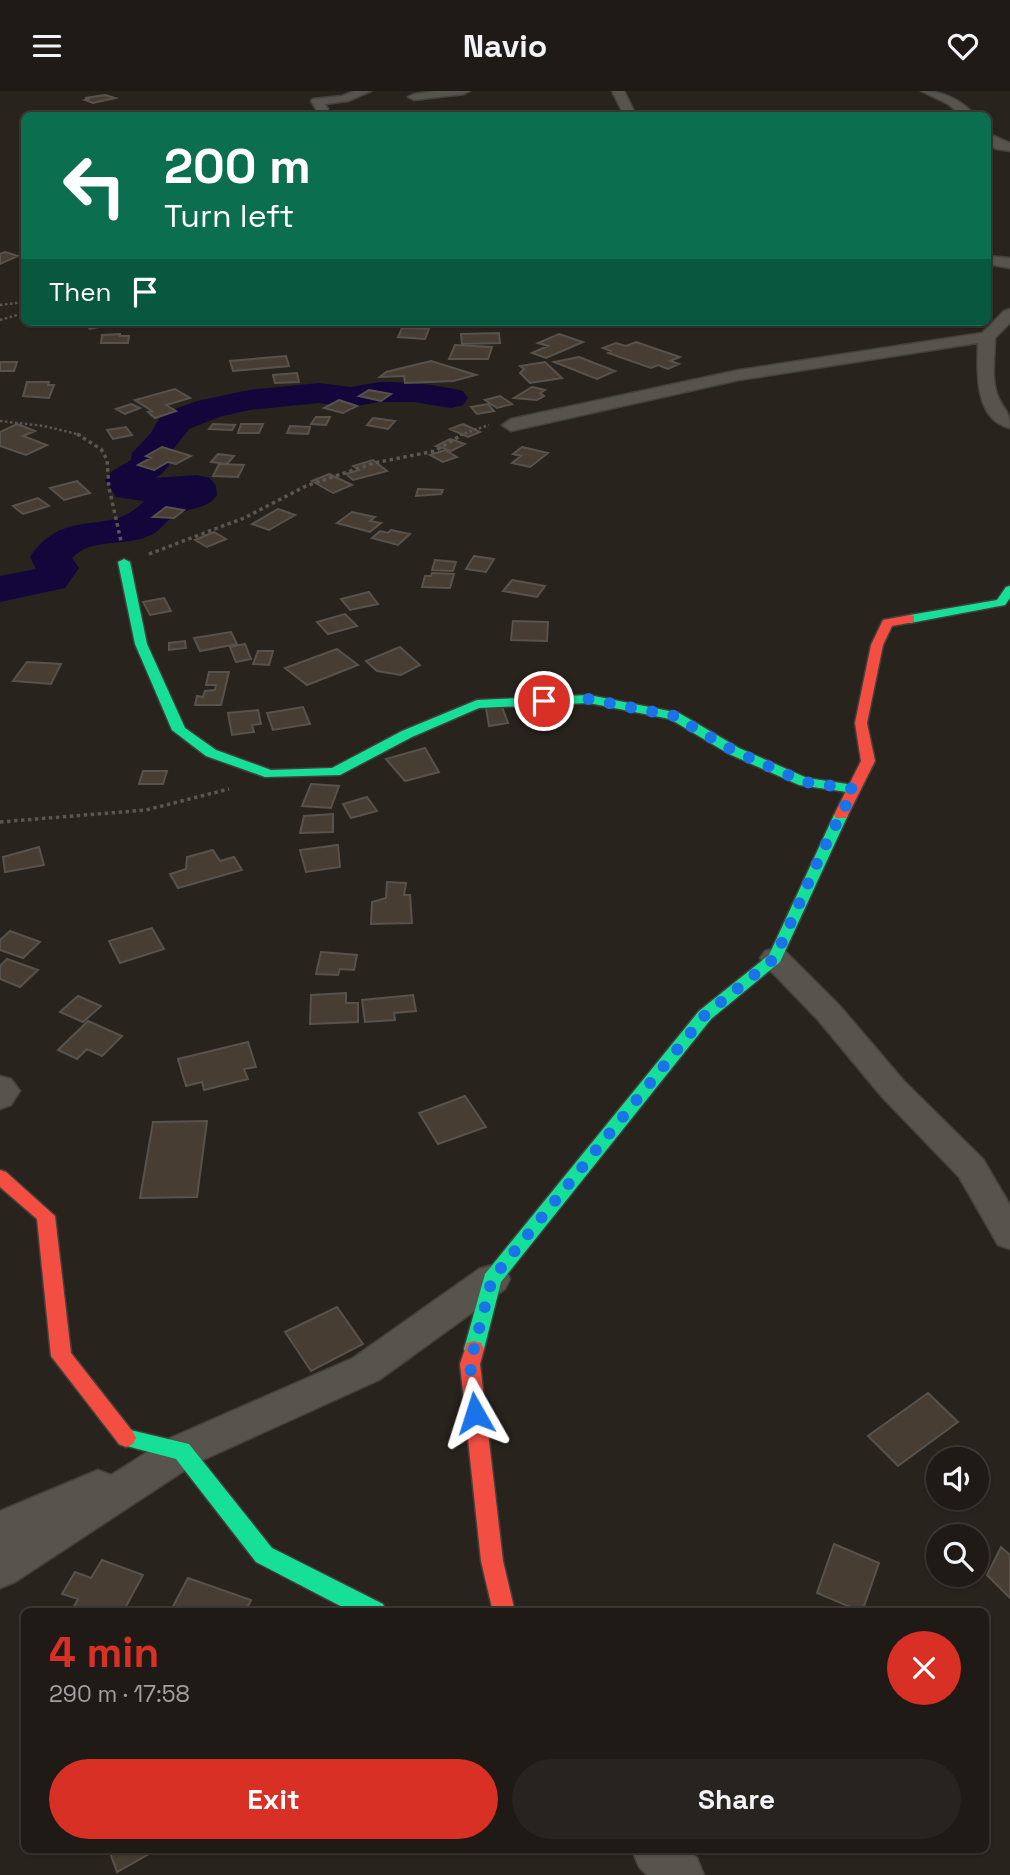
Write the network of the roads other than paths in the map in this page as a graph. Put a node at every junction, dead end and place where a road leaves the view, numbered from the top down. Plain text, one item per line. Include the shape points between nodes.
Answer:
1 (348, 91) edge
2 (365, 91) edge
3 (464, 91) edge
4 (618, 91) edge
5 (927, 91) edge
6 (419, 104) dead end
7 (321, 112) edge
8 (628, 112) edge
9 (965, 112) edge
10 (991, 140) edge
11 (1010, 147) edge
12 (991, 261) edge
13 (1010, 263) edge
14 (1010, 314) edge
15 (987, 337) junction
16 (1010, 423) edge
17 (511, 425) road end
18 (124, 562) road end
19 (1010, 589) edge
20 (854, 789) junction
21 (775, 958) junction
22 (0, 1087) edge
23 (0, 1097) edge
24 (0, 1177) edge
25 (1010, 1235) edge
26 (492, 1279) junction
27 (182, 1451) junction
28 (0, 1530) edge
29 (0, 1568) edge
30 (367, 1608) edge
31 (503, 1608) edge
32 (659, 1853) edge
33 (680, 1875) edge

1 - 2 street
2 - 7 street via 344,99 317,101
3 - 6 street
4 - 8 street
5 - 9 street
10 - 11 street
12 - 13 street
14 - 15 street
15 - 16 street via 986,395
15 - 17 street via 743,374
18 - 20 street via 141,644 179,730 211,753 270,774 335,772 477,704 589,699 674,716 734,751 804,782
19 - 20 street via 1001,603 887,623 877,645 861,723 868,761
20 - 21 street
21 - 25 street via 971,1168
21 - 26 street via 705,1015
22 - 23 street via 4,1091
24 - 27 street via 46,1216 61,1356 125,1438
26 - 27 street via 366,1369
26 - 31 street via 470,1364 492,1561
27 - 28 street
27 - 29 street
27 - 30 street via 264,1555
32 - 33 street

